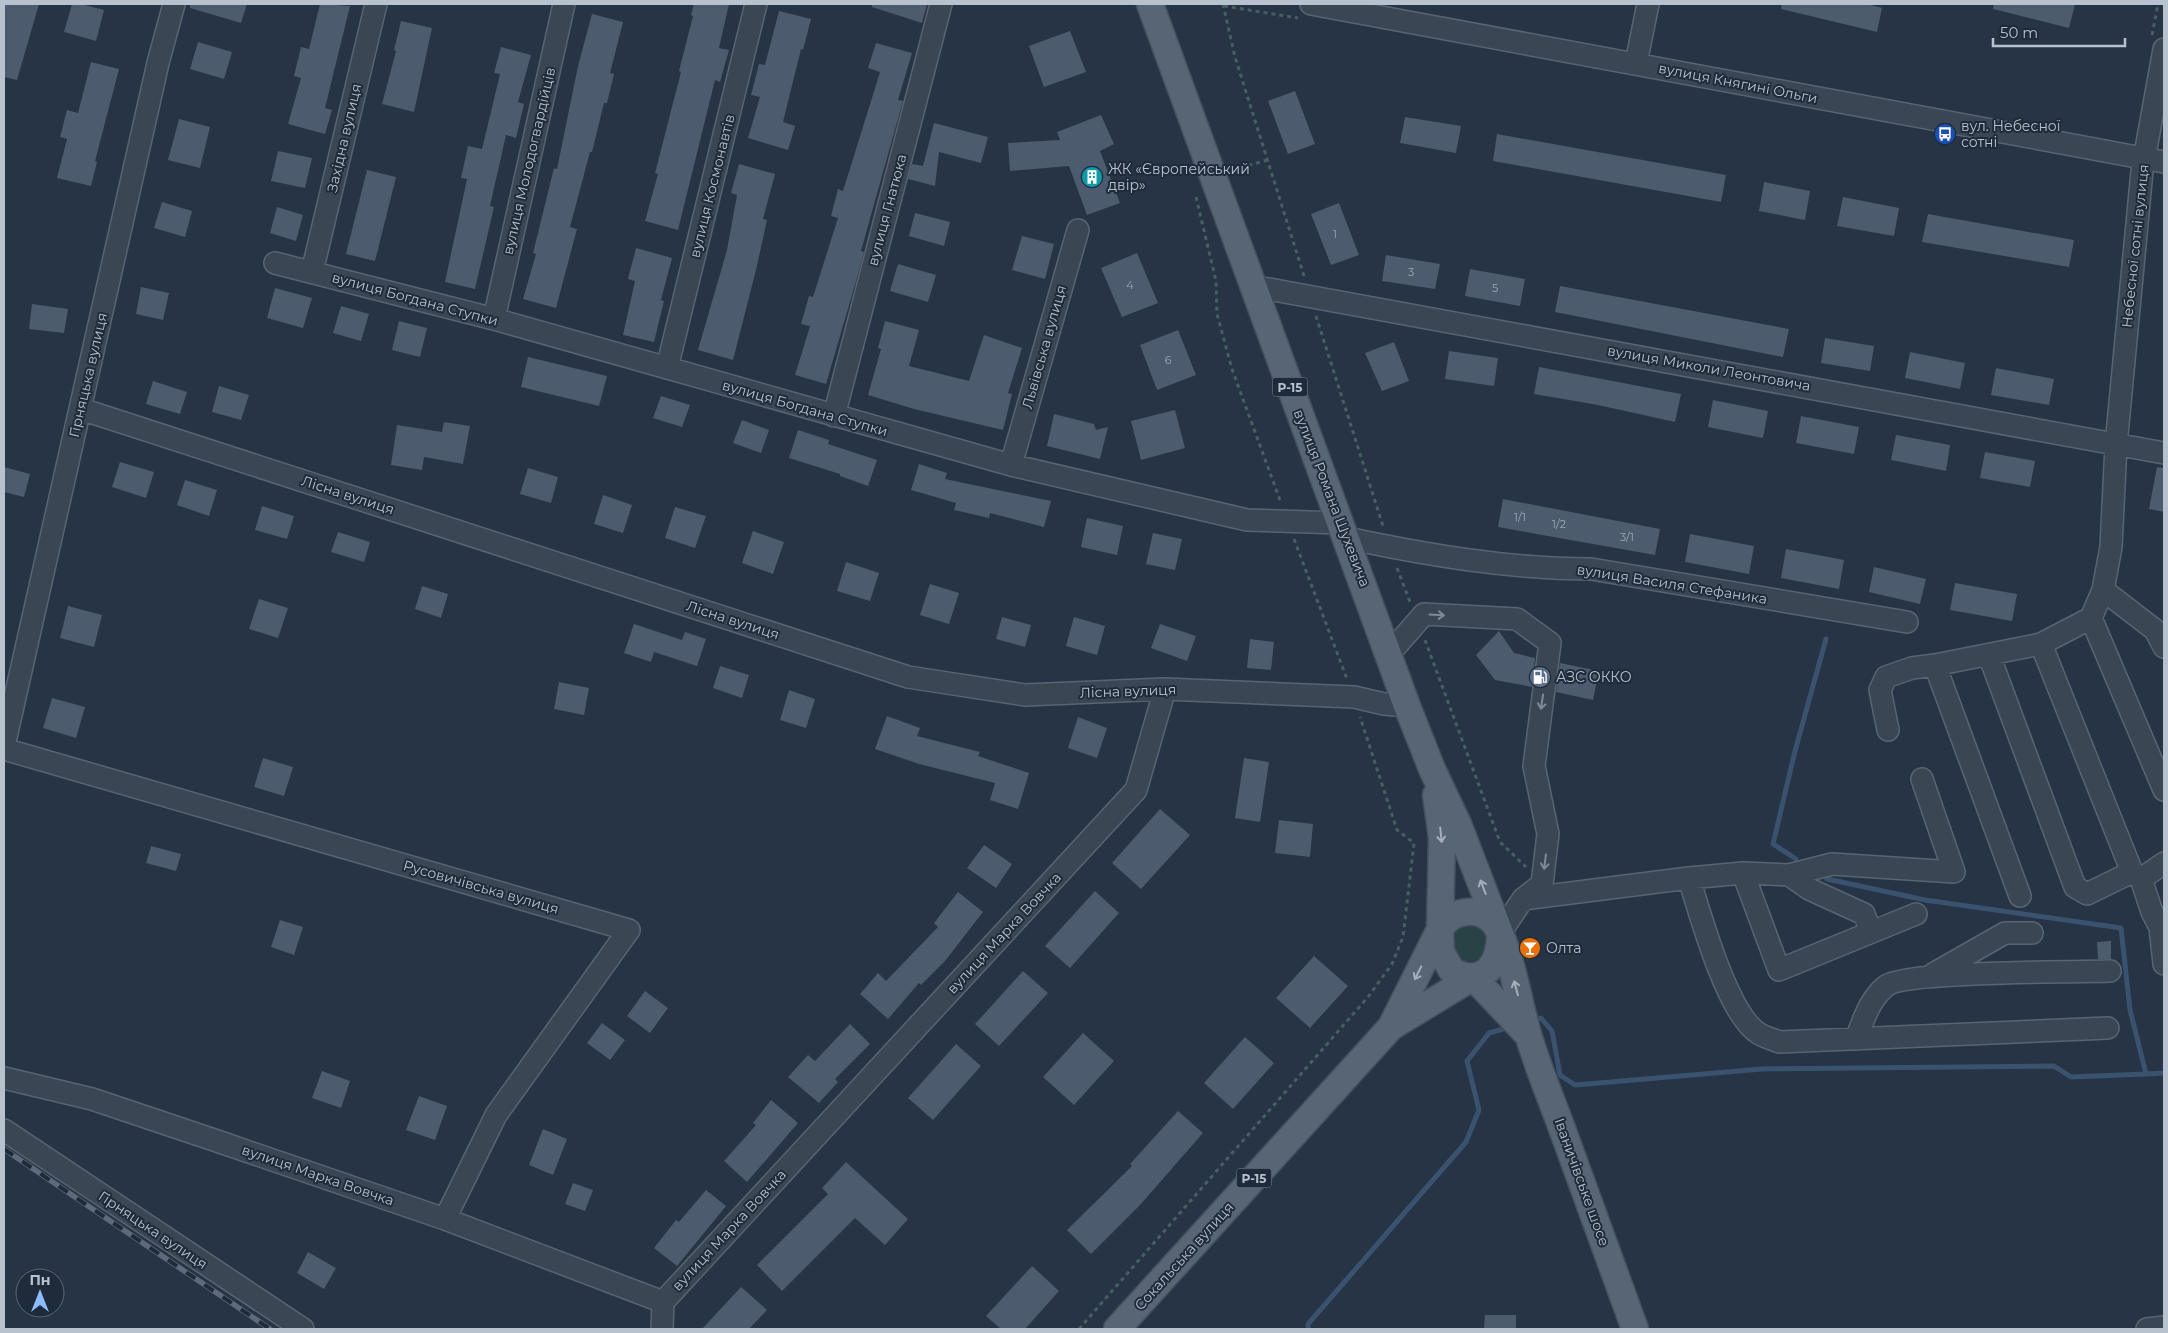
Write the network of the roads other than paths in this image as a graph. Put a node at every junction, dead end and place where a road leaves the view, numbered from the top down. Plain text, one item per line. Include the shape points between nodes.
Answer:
1 (174, 4) edge
2 (376, 4) edge
3 (564, 4) edge
4 (756, 4) edge
5 (941, 4) edge
6 (1150, 4) edge
7 (1312, 4) edge
8 (1648, 4) edge
9 (2164, 49) edge
10 (1636, 63) junction
11 (2144, 159) junction
12 (2164, 162) edge
13 (1078, 230) dead end
14 (276, 263) dead end
15 (312, 272) junction
16 (1252, 286) junction
17 (494, 319) junction
18 (667, 368) junction
19 (81, 409) junction
20 (834, 416) junction
21 (2116, 444) junction
22 (2164, 453) edge
23 (1011, 465) junction
24 (1344, 531) junction
25 (2103, 590) junction
26 (2091, 618) junction
27 (1907, 622) dead end
28 (2041, 644) junction
29 (2164, 647) edge
30 (1389, 654) junction
31 (1989, 655) junction
32 (1935, 665) junction
33 (1165, 689) junction
34 (1408, 706) junction
35 (1888, 730) dead end
36 (4, 747) edge
37 (1432, 769) junction
38 (1922, 779) dead end
39 (2164, 790) edge
40 (2164, 863) edge
41 (1743, 873) junction
42 (1789, 875) junction
43 (2137, 876) junction
44 (1689, 878) junction
45 (2020, 896) dead end
46 (1523, 899) junction
47 (1916, 914) dead end
48 (2162, 927) edge
49 (1440, 929) junction
50 (1871, 932) junction
51 (1500, 933) junction
52 (2032, 933) dead end
53 (2164, 964) edge
54 (2110, 971) dead end
55 (1931, 976) junction
56 (1473, 977) junction
57 (1391, 1027) junction
58 (2108, 1028) dead end
59 (1528, 1036) junction
60 (1856, 1039) junction
61 (4, 1078) edge
62 (4, 1130) edge
63 (445, 1219) junction
64 (663, 1302) junction
65 (2164, 1327) edge
66 (303, 1329) edge
67 (662, 1329) edge
68 (1117, 1329) edge
69 (1635, 1329) edge
70 (2148, 1329) edge

1 - 19 street, Гірняцька вулиця
2 - 15 street, Західна вулиця
3 - 17 street, вулиця Молодогвардійців
4 - 18 street, вулиця Космонавтів
5 - 20 street, вулиця Гнатюка
6 - 16 main road, вулиця Романа Шухевича / Р-15
7 - 10 street, вулиця Княгині Ольги
8 - 10 street
9 - 11 street, Небесної сотні вулиця
10 - 11 street, вулиця Княгині Ольги
11 - 12 street, вулиця Княгині Ольги
11 - 21 street, Небесної сотні вулиця
13 - 23 street, Львівська вулиця
14 - 15 street, вулиця Богдана Ступки
15 - 17 street, вулиця Богдана Ступки
16 - 21 street, вулиця Миколи Леонтовича
16 - 24 main road, вулиця Романа Шухевича / Р-15
17 - 18 street, вулиця Богдана Ступки
18 - 20 street, вулиця Богдана Ступки
19 - 33 street, Лісна вулиця via 908,677 1025,695
19 - 36 street, Гірняцька вулиця
20 - 23 street, вулиця Богдана Ступки
21 - 22 street, вулиця Миколи Леонтовича
21 - 25 street, Небесної сотні вулиця via 2110,547
23 - 24 street, вулиця Богдана Ступки via 1247,520
24 - 27 street, вулиця Василя Стефаника via 1390,547 1542,569 1591,569
24 - 30 main road, вулиця Романа Шухевича / Р-15
25 - 26 street, Небесної сотні вулиця
25 - 29 street via 2155,630
26 - 28 street
26 - 39 street
28 - 31 street
28 - 43 street
30 - 34 main road, вулиця Романа Шухевича / Р-15
30 -> 46 street via 1424,614 1517,619 1550,643 1534,766 1548,834 1542,884
31 - 32 street
31 - 43 street via 2075,887 2087,894
32 - 35 street via 1912,668 1886,677 1880,690
32 - 45 street
33 - 34 street, Лісна вулиця via 1354,697
33 - 64 street, вулиця Марка Вовчка via 1136,790
34 - 37 main road, вулиця Романа Шухевича / Р-15
36 - 63 street, Русовичівська вулиця via 629,930 496,1115
37 -> 49 main road, Р-15 via 1442,838
51 -> 37 main road, вулиця Романа Шухевича / Р-15 via 1458,824
38 - 42 street via 1954,872 1832,864
40 - 43 street
41 - 42 street
41 - 44 street
41 - 50 street via 1779,970
42 - 50 street via 1809,889 1864,914
43 - 48 street
44 - 46 street
44 - 60 street via 1712,952 1735,1005 1757,1032 1779,1042
46 - 51 street
47 - 50 street
48 - 53 street
49 - 51 main road, Р-15 via 1449,918 1473,912 1489,918
49 - 56 main road, Р-15 via 1441,952 1446,964 1458,974
49 -> 57 main road, Р-15
51 - 56 main road, Р-15 via 1499,950 1493,964 1484,973
59 -> 51 main road, Іваничівське шосе
52 - 55 street via 2004,933
54 - 55 street
55 - 60 street via 1887,985 1870,1003
56 - 57 main road, Р-15
56 - 59 main road
57 - 68 main road, Сокальська вулиця / Р-15
58 - 60 street
59 - 69 main road, Іваничівське шосе
61 - 63 street, вулиця Марка Вовчка via 92,1099
62 - 66 street, Гірняцька вулиця
63 - 64 street, вулиця Марка Вовчка
64 - 67 street
65 - 70 street

